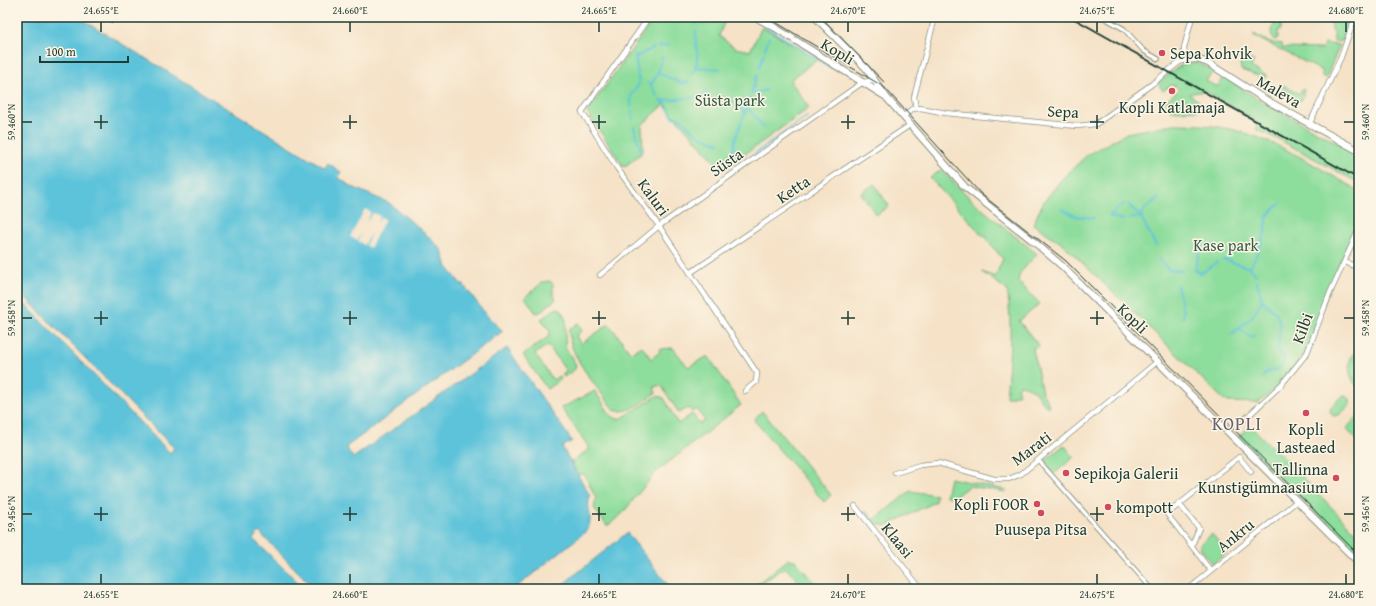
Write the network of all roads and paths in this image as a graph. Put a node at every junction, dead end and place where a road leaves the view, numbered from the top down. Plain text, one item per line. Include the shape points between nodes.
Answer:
1 (650, 17) edge
2 (755, 17) edge
3 (815, 17) edge
4 (935, 17) edge
5 (1103, 17) edge
6 (1192, 17) edge
7 (1355, 17) edge
8 (1158, 59) dead end
9 (1185, 60) junction
10 (872, 77) junction
11 (863, 82) junction
12 (886, 97) junction
13 (916, 108) junction
14 (903, 117) junction
15 (1310, 123) junction
16 (910, 125) junction
17 (1359, 151) edge
18 (659, 226) junction
19 (1359, 229) edge
20 (1345, 262) junction
21 (1359, 268) edge
22 (690, 273) junction
23 (600, 275) dead end
24 (1158, 361) junction
25 (745, 391) dead end
26 (1245, 419) dead end
27 (1039, 461) junction
28 (1251, 472) dead end
29 (895, 473) dead end
30 (1298, 501) junction
31 (1179, 504) junction
32 (855, 506) dead end
33 (1192, 545) junction
34 (1359, 563) edge
35 (1211, 571) junction
36 (921, 589) edge
37 (1152, 589) edge
38 (1189, 589) edge

1 - 18 street, Kaluri via 582,112 617,168
2 - 11 street, Kopli
3 - 10 street, Kopli
4 - 13 street via 914,97
5 - 8 street via 1124,29 1144,51
6 - 9 street via 1184,48
7 - 15 street via 1341,57
9 - 13 street, Sepa via 1096,124 1077,126
9 - 15 street, Maleva via 1197,59 1208,63 1266,100
10 - 11 street, Süsta
10 - 12 street, Kopli
11 - 12 street, Kopli
11 - 18 street, Süsta
12 - 14 street, Kopli
13 - 14 street
14 - 16 street, Kopli
15 - 17 street, Maleva
16 - 22 street, Ketta
16 - 24 street, Kopli via 966,187 1062,266
18 - 22 street, Kaluri
18 - 23 street, Süsta
19 - 20 street, Kilbi
20 - 21 street
20 - 26 street, Kilbi via 1307,353 1281,385
22 - 25 street, Kaluri via 757,373 756,382
24 - 27 street, Marati
24 - 30 street, Kopli
27 - 29 street, Marati via 1009,479 994,479 938,463 920,465
27 - 37 street
28 - 31 street via 1239,457
30 - 34 street, Kopli
30 - 35 street, Ankru
31 - 33 street via 1199,528
31 - 33 street via 1167,514
32 - 36 street, Klaasi
33 - 35 street
35 - 38 street, Ankru

